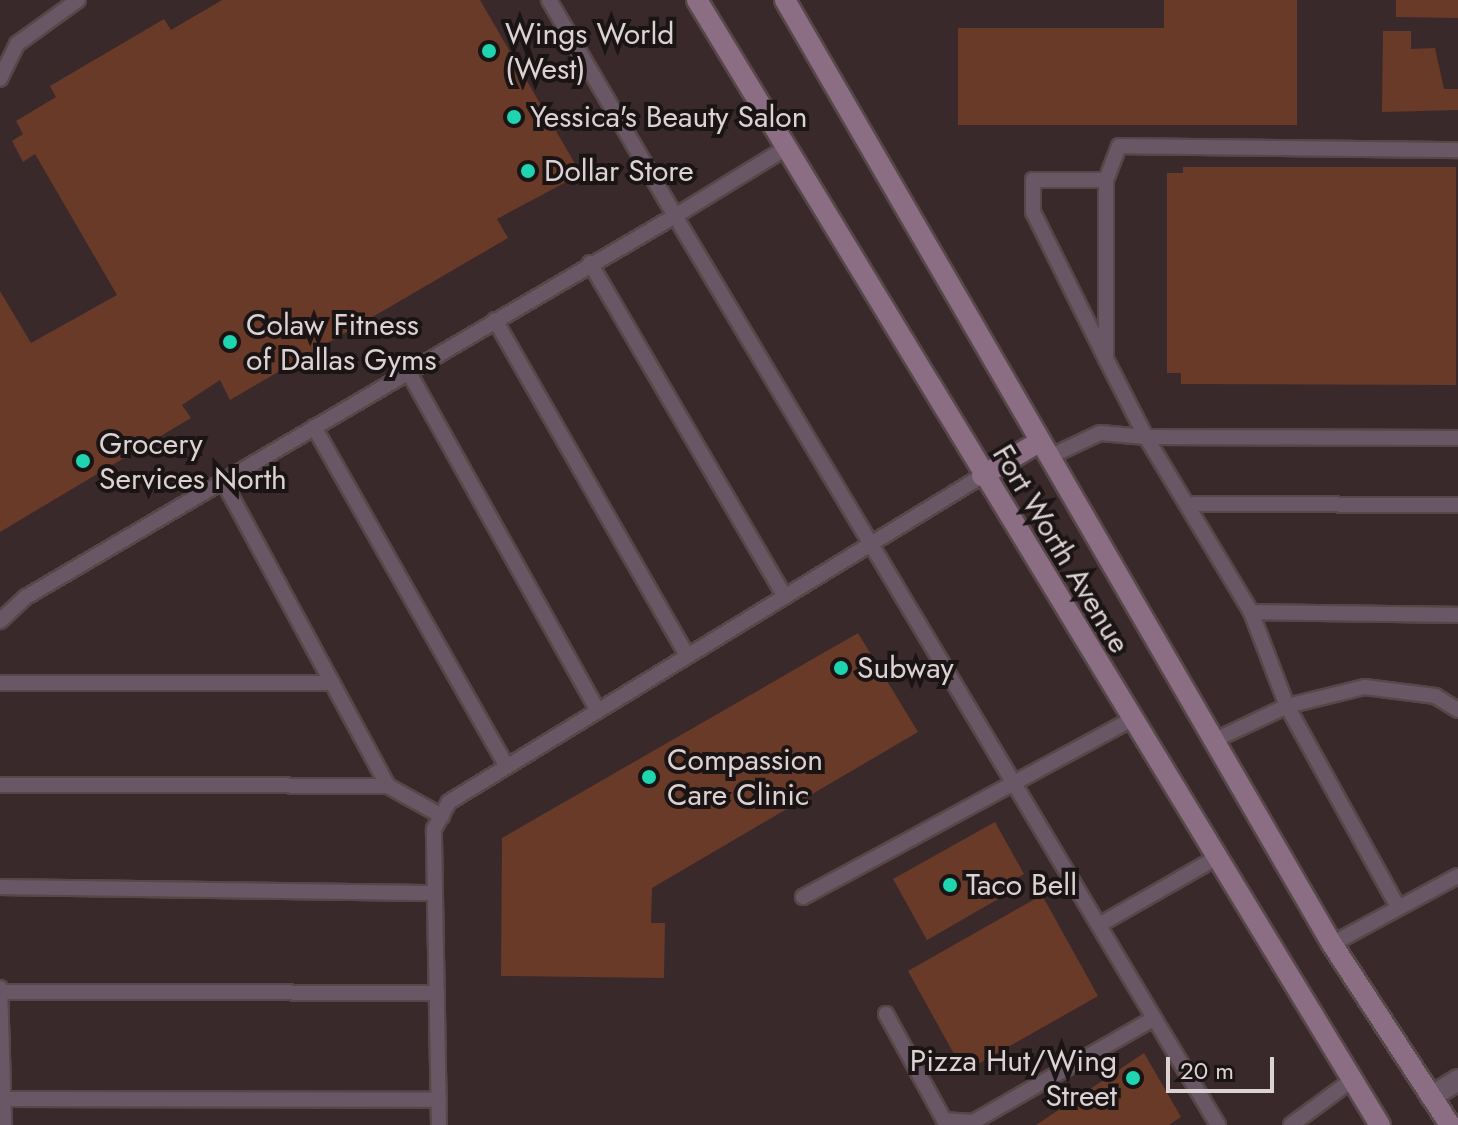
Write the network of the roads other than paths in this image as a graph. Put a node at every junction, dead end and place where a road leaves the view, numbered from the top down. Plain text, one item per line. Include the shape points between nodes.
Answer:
1 (78, 0) edge
2 (549, 0) edge
3 (697, 0) edge
4 (785, 0) edge
5 (0, 79) edge
6 (786, 148) junction
7 (1458, 150) edge
8 (1106, 180) junction
9 (675, 216) junction
10 (590, 263) junction
11 (495, 320) junction
12 (1106, 359) junction
13 (408, 371) junction
14 (314, 427) junction
15 (1146, 437) junction
16 (1458, 438) edge
17 (1044, 450) junction
18 (982, 476) junction
19 (223, 481) junction
20 (1193, 504) junction
21 (1458, 505) edge
22 (870, 543) junction
23 (784, 595) junction
24 (1251, 612) junction
25 (1458, 615) edge
26 (0, 621) edge
27 (686, 654) junction
28 (0, 683) edge
29 (332, 683) junction
30 (1287, 706) junction
31 (596, 708) junction
32 (1458, 710) edge
33 (1131, 720) junction
34 (1215, 740) junction
35 (505, 763) junction
36 (0, 785) edge
37 (1015, 785) junction
38 (388, 786) junction
39 (442, 816) junction
40 (1216, 858) junction
41 (1458, 876) edge
42 (0, 887) edge
43 (435, 893) junction
44 (803, 897) dead end
45 (1397, 905) junction
46 (1099, 925) junction
47 (1332, 944) junction
48 (0, 990) edge
49 (437, 993) junction
50 (886, 1014) dead end
51 (1153, 1019) junction
52 (1352, 1080) junction
53 (1458, 1080) edge
54 (1431, 1097) junction
55 (3, 1099) junction
56 (439, 1100) junction
57 (1374, 1120) edge
58 (939, 1122) edge
59 (4, 1125) edge
60 (439, 1125) edge
61 (1218, 1125) edge
62 (1291, 1125) edge
63 (1450, 1125) edge

1 - 5 lane via 17,44
2 - 9 lane
3 - 6 main road, Fort Worth Avenue
4 - 17 main road, Fort Worth Avenue
6 - 9 lane
6 - 18 main road, Fort Worth Avenue
7 - 8 lane via 1119,146
8 - 12 lane
8 - 12 lane via 1033,180 1033,212
9 - 10 lane
9 - 22 lane
10 - 11 lane
10 - 23 lane
11 - 13 lane
11 - 27 lane
12 - 15 lane
13 - 14 lane
13 - 31 lane
14 - 19 lane
14 - 35 lane
15 - 16 lane
15 - 17 lane via 1100,433
15 - 20 lane
17 - 18 main road
17 - 34 main road, Fort Worth Avenue
18 - 22 lane
18 - 33 main road, Fort Worth Avenue
19 - 26 lane via 26,597
19 - 29 lane
20 - 21 lane
20 - 24 lane
22 - 23 lane
22 - 37 lane
23 - 27 lane
24 - 25 lane
24 - 30 lane
27 - 31 lane
28 - 29 lane
29 - 38 lane
30 - 32 lane via 1365,687 1435,696
30 - 34 lane
30 - 45 lane
31 - 35 lane
33 - 37 lane
33 - 40 main road, Fort Worth Avenue
34 - 47 main road, Fort Worth Avenue
35 - 39 lane via 449,802
36 - 38 lane
37 - 44 lane
37 - 46 lane
38 - 39 lane
39 - 43 lane via 434,829
40 - 46 lane
40 - 52 main road, Fort Worth Avenue
41 - 45 lane
42 - 43 lane
43 - 49 lane
45 - 47 lane
46 - 51 lane
47 - 54 main road, Fort Worth Avenue
48 - 49 lane
48 - 55 lane
49 - 56 lane
50 - 58 lane
51 - 58 lane via 973,1122
51 - 61 lane
52 - 57 main road, Fort Worth Avenue
52 - 62 lane
53 - 54 street
54 - 63 main road, Fort Worth Avenue
55 - 56 lane
55 - 59 lane
56 - 60 lane

